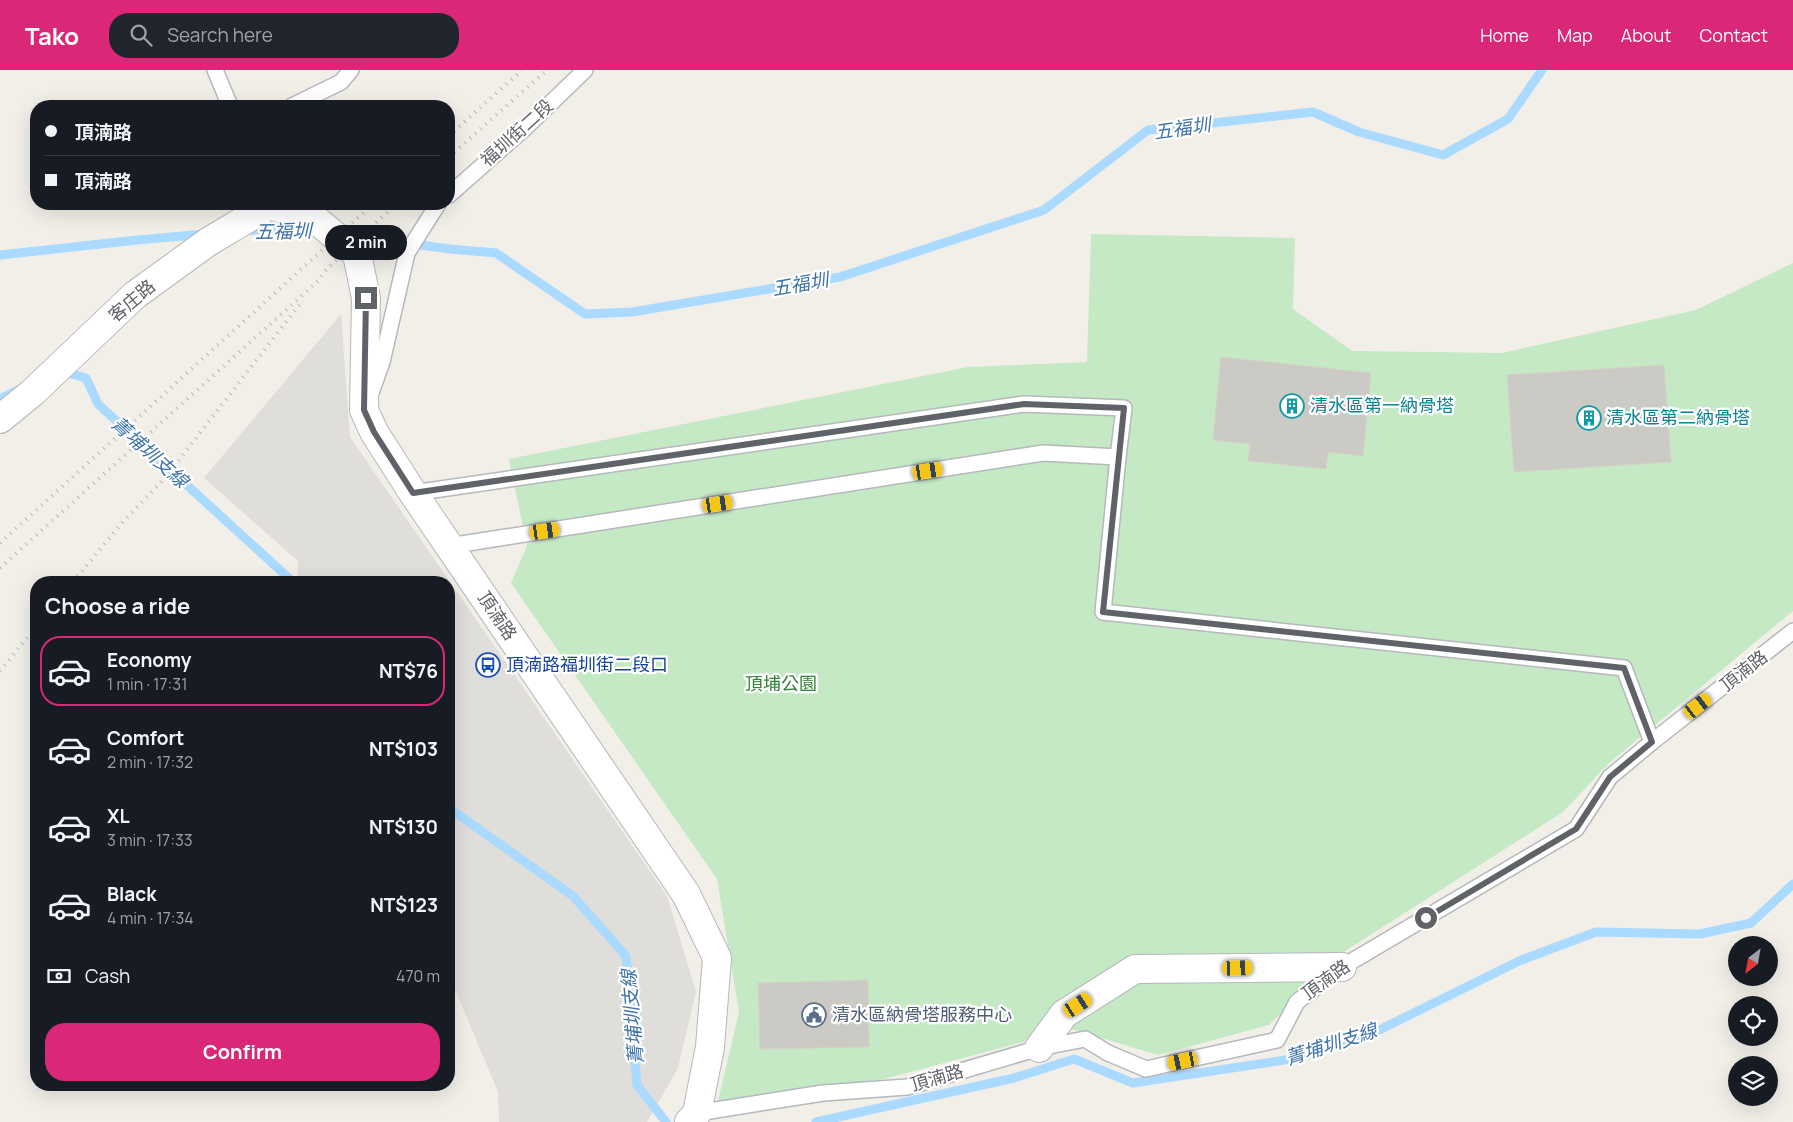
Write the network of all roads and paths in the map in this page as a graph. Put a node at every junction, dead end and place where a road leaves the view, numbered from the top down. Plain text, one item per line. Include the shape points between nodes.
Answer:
1 (215, 70) edge
2 (351, 70) edge
3 (585, 70) edge
4 (228, 100) edge
5 (304, 100) edge
6 (455, 190) edge
7 (260, 210) edge
8 (287, 210) edge
9 (434, 210) edge
10 (32, 393) junction
11 (0, 398) edge
12 (364, 410) junction
13 (0, 419) edge
14 (1118, 457) junction
15 (413, 493) junction
16 (449, 546) junction
17 (1793, 631) edge
18 (1652, 742) junction
19 (1342, 967) junction
20 (1040, 1048) junction
21 (693, 1118) edge

1 - 4 lane
2 - 5 lane via 341,82
3 - 6 lane, 福圳街二段
7 - 10 street, 客庄路 via 208,242 135,295
8 - 12 street, 頂湳路 via 316,220 357,254 366,298
9 - 12 lane via 407,252 382,362
10 - 11 street
10 - 13 street, 客庄路
12 - 15 street, 頂湳路 via 374,432
14 - 15 lane via 1124,408 1024,404
14 - 16 lane via 1044,453
14 - 18 lane via 1103,612 1624,668
15 - 16 street, 頂湳路
16 - 21 street, 頂湳路 via 686,894 716,958 710,1047
17 - 18 lane, 頂湳路
18 - 19 lane, 頂湳路 via 1610,777 1576,829
19 - 20 street via 1135,969 1064,1014
19 - 20 lane, 頂湳路 via 1297,1002 1278,1040 1146,1069 1085,1039
20 - 21 lane, 頂湳路 via 907,1087 823,1092

